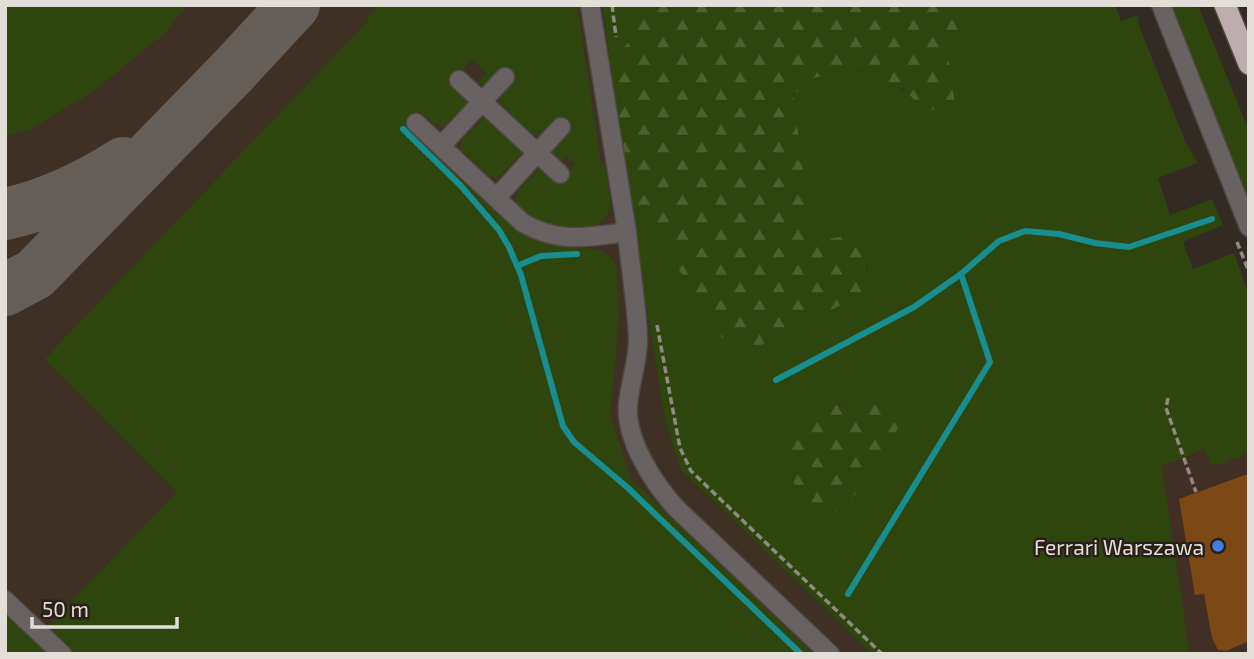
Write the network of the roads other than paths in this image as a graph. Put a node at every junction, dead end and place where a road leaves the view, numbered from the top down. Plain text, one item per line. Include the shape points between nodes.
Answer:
1 (590, 5) edge
2 (1161, 5) edge
3 (1225, 5) edge
4 (1249, 64) edge
5 (505, 77) dead end
6 (459, 80) dead end
7 (482, 101) junction
8 (416, 123) dead end
9 (561, 127) dead end
10 (441, 146) junction
11 (537, 152) junction
12 (561, 174) dead end
13 (496, 198) junction
14 (1249, 227) edge
15 (626, 232) junction
16 (5, 600) edge
17 (62, 654) edge
18 (830, 654) edge

1 - 15 street
2 - 14 street
3 - 4 highway
5 - 7 street
6 - 7 street
7 - 10 street
7 - 11 street
8 - 10 street
9 - 11 street
10 - 13 street
11 - 12 street
11 - 13 street
13 - 15 street via 540,233 569,239
15 - 18 street via 638,341 628,407 645,465 677,509
16 - 17 street

